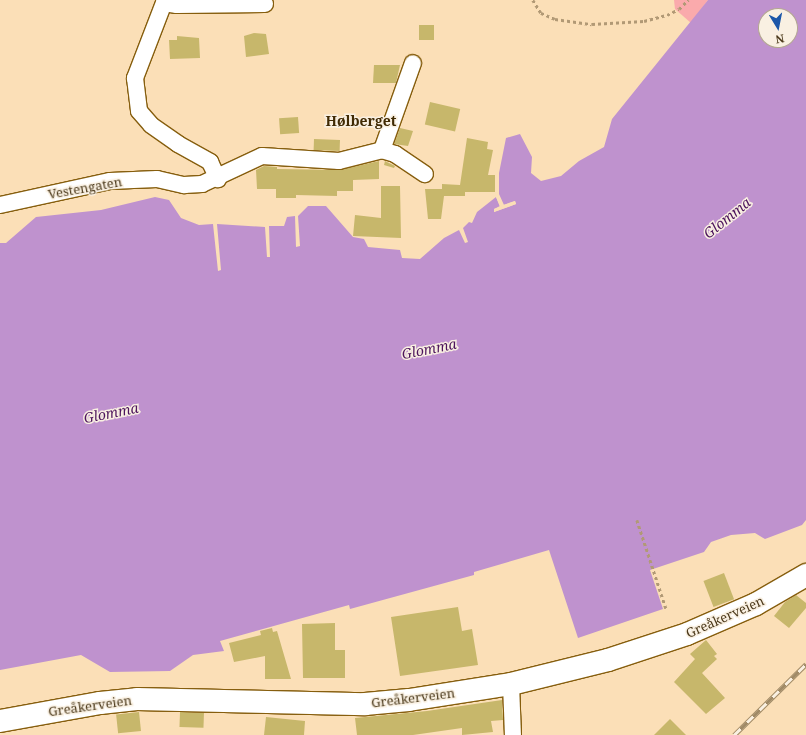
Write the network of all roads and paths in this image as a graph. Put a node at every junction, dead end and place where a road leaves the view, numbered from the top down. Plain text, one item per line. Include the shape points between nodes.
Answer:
1 (533, 0) edge
2 (688, 0) edge
3 (165, 1) edge
4 (265, 4) dead end
5 (413, 63) dead end
6 (382, 150) junction
7 (426, 174) dead end
8 (218, 178) junction
9 (0, 205) edge
10 (637, 520) dead end
11 (806, 575) edge
12 (666, 608) dead end
13 (511, 684) junction
14 (0, 721) edge
15 (513, 735) edge

1 - 2 path via 541,14 555,19 592,24 644,21 679,9
3 - 4 street via 176,5
3 - 8 street via 135,78 139,111 151,125 210,162
5 - 6 street
6 - 7 street via 395,154
6 - 8 street, Vestengaten via 339,161 262,156 251,159
8 - 9 street, Vestengaten via 202,184 184,185 158,179 110,181
10 - 12 path
11 - 13 main road, Greåkerveien via 756,604 687,634 608,660
13 - 14 main road, Greåkerveien via 409,700 365,704 137,699
13 - 15 street

